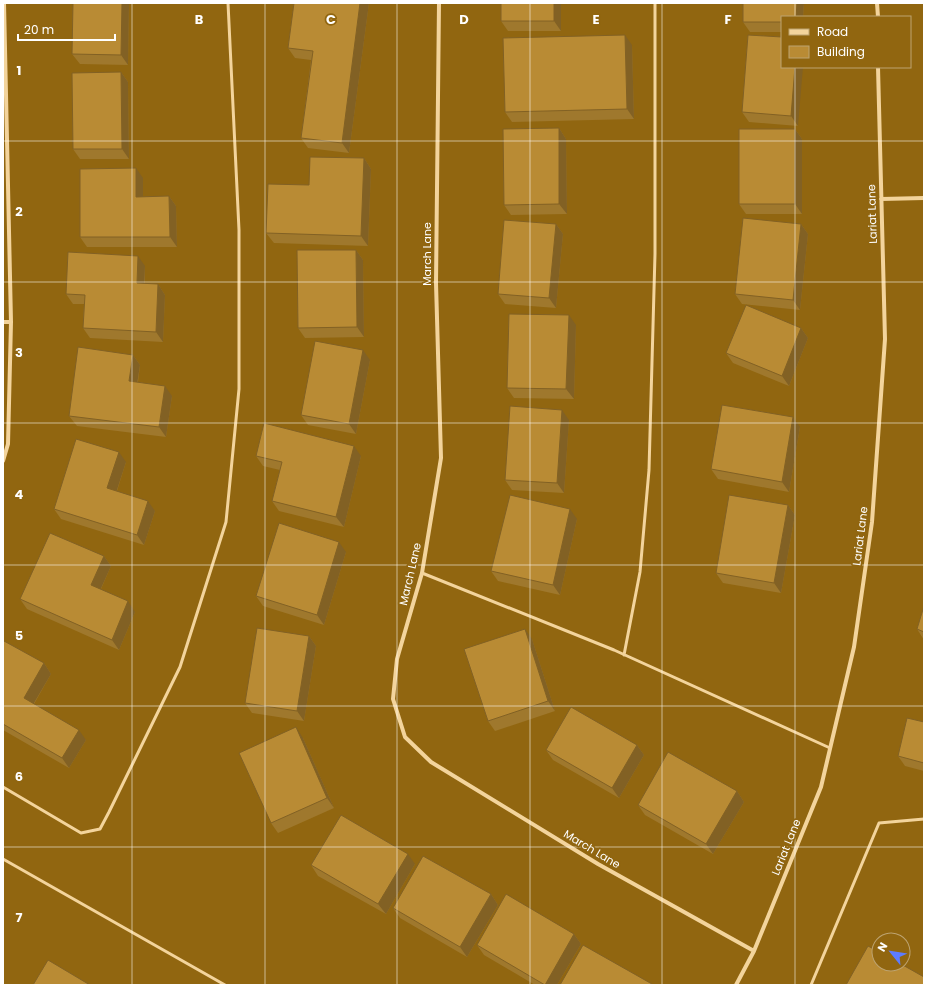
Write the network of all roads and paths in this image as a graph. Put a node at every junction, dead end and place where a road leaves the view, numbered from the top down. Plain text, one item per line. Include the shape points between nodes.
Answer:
1 (4, 3) edge
2 (228, 3) edge
3 (439, 3) edge
4 (655, 3) edge
5 (877, 3) edge
6 (878, 16) edge
7 (878, 68) edge
8 (924, 198) edge
9 (881, 199) junction
10 (3, 322) edge
11 (11, 322) junction
12 (3, 462) edge
13 (422, 573) junction
14 (624, 655) junction
15 (830, 748) junction
16 (3, 787) edge
17 (924, 819) edge
18 (3, 859) edge
19 (754, 951) junction
20 (225, 985) edge
21 (736, 985) edge
22 (810, 985) edge

1 - 11 street
2 - 16 lane via 239,230 239,389 226,522 180,668 100,829 81,833
3 - 13 street, March Lane via 436,283 440,458
4 - 14 lane via 655,254 648,470 640,572
5 - 6 street
7 - 9 street, Lariat Lane
8 - 9 street
9 - 15 street, Lariat Lane via 885,339 872,522 854,647
10 - 11 street
11 - 12 street via 8,444
13 - 14 lane
13 - 19 street, March Lane via 397,659 393,700 405,737 431,762 598,864
14 - 15 lane
15 - 19 street, Lariat Lane via 821,787
17 - 22 lane via 878,823
18 - 20 lane
19 - 21 street, Lariat Lane

